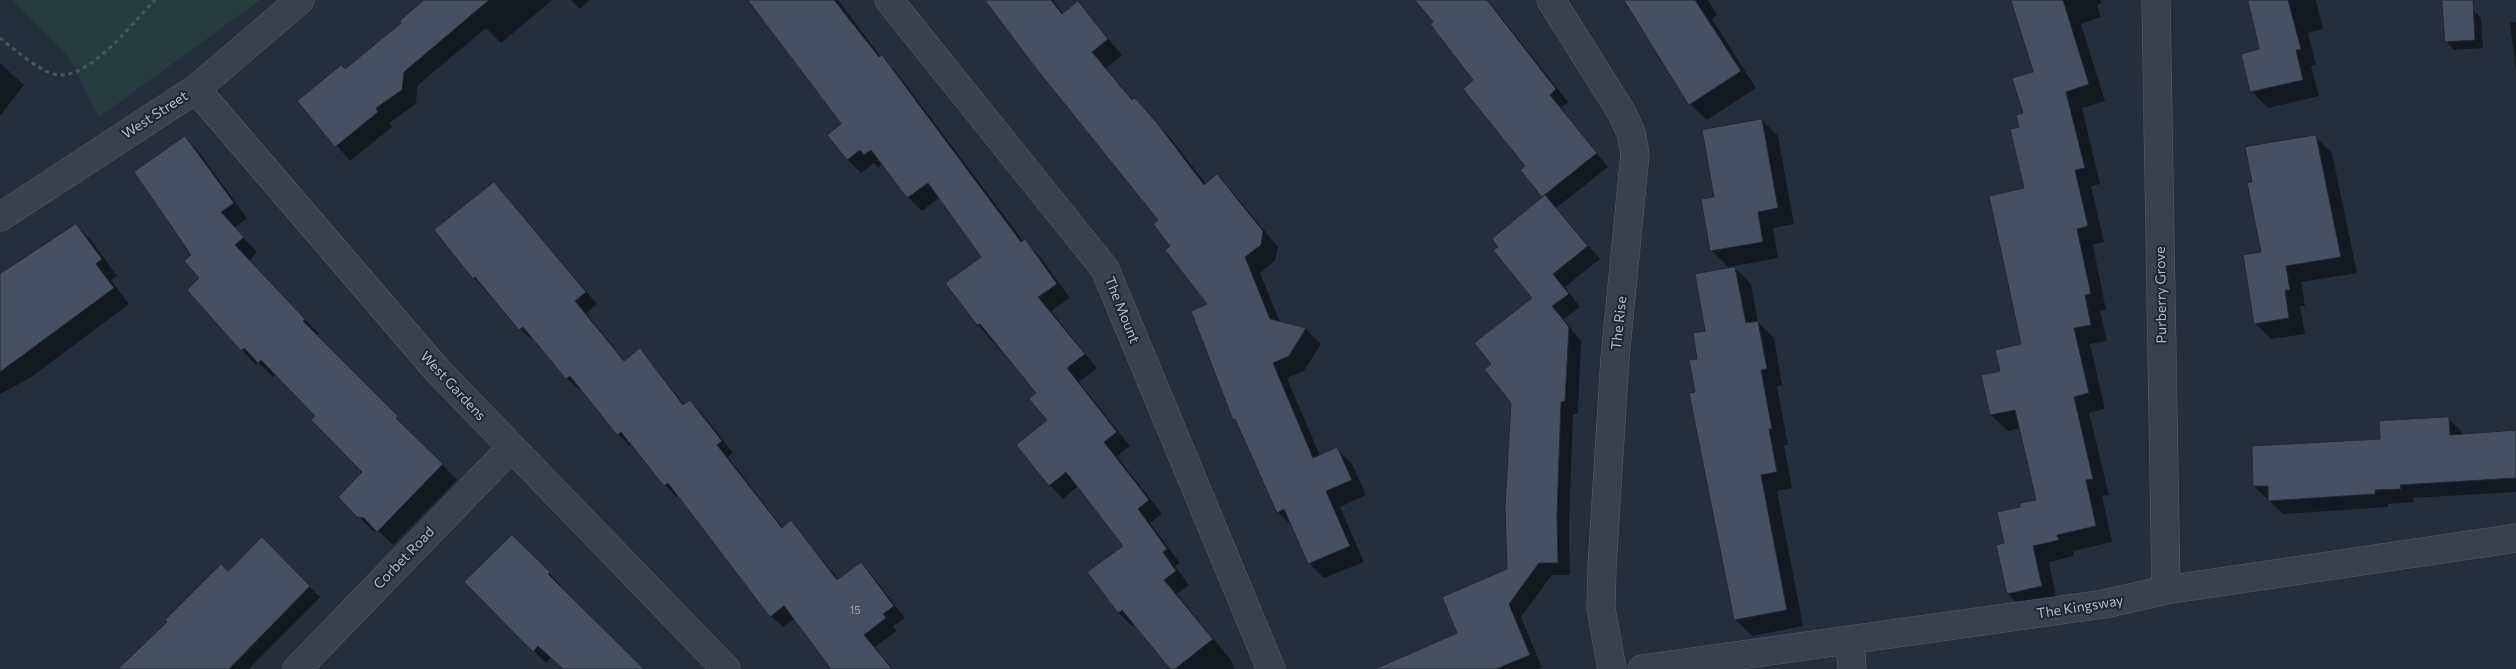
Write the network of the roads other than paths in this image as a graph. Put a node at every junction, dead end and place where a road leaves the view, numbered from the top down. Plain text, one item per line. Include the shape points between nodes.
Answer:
1 (300, 0) edge
2 (889, 0) edge
3 (1551, 0) edge
4 (2156, 0) edge
5 (196, 89) junction
6 (0, 217) edge
7 (511, 448) junction
8 (2516, 538) edge
9 (2166, 590) junction
10 (1850, 642) junction
11 (297, 669) edge
12 (726, 669) edge
13 (1271, 669) edge
14 (1612, 669) edge
15 (1642, 669) edge
16 (1852, 669) edge

1 - 5 street, West Street
2 - 13 street, The Mount via 1105,268
3 - 14 street, The Rise via 1622,113 1631,133 1635,154 1615,358 1602,567 1601,608
4 - 9 street, Purberry Grove
5 - 6 street, West Street
5 - 7 street, West Gardens via 437,370
7 - 11 street, Corbet Road
7 - 12 street, West Gardens
8 - 9 street, The Kingsway
9 - 10 street, The Kingsway via 2104,604
10 - 15 street, The Kingsway
10 - 16 street

